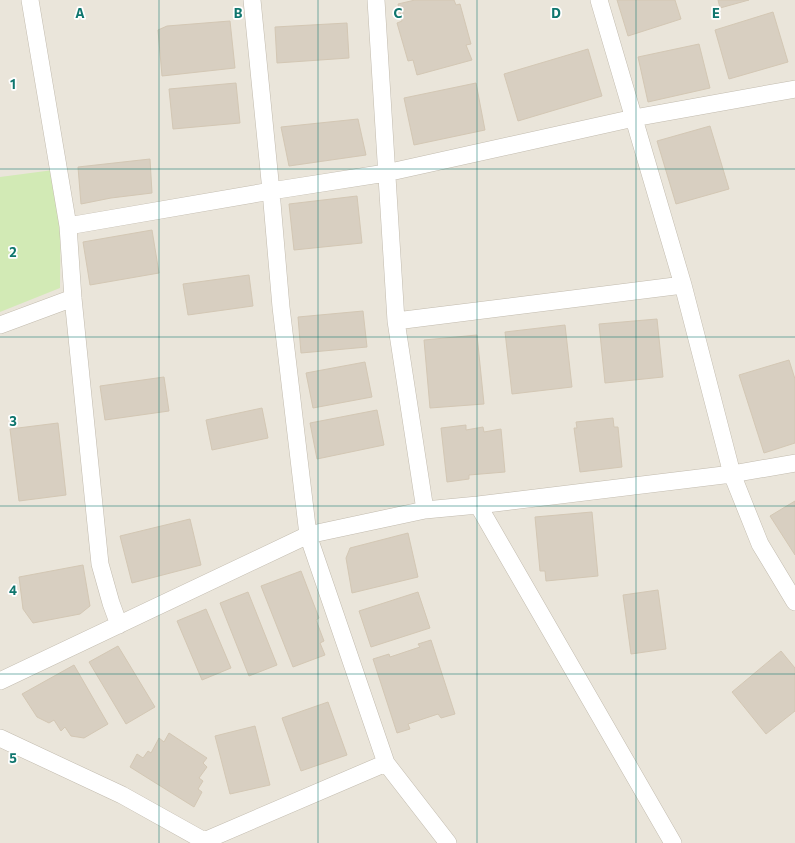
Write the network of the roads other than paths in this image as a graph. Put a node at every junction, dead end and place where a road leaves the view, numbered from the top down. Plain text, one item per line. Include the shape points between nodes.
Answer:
1 (30, 0) edge
2 (252, 0) edge
3 (376, 0) edge
4 (599, 0) edge
5 (795, 89) edge
6 (634, 118) junction
7 (386, 173) junction
8 (271, 191) junction
9 (68, 226) junction
10 (683, 285) junction
11 (73, 298) junction
12 (396, 321) junction
13 (0, 324) edge
14 (795, 463) edge
15 (732, 474) junction
16 (478, 505) junction
17 (425, 510) junction
18 (308, 535) junction
19 (795, 602) edge
20 (119, 625) junction
21 (0, 681) edge
22 (0, 738) edge
23 (386, 763) junction
24 (206, 842) edge
25 (448, 843) edge
26 (673, 843) edge

1 - 9 street
2 - 8 street
3 - 7 street
4 - 6 street
5 - 6 street
6 - 7 street
6 - 10 street
7 - 8 street
7 - 12 street
8 - 9 street
8 - 18 street via 281,307
9 - 11 street
10 - 12 street
10 - 15 street
11 - 13 street
11 - 20 street via 100,564
12 - 17 street
14 - 15 street
15 - 16 street
15 - 19 street via 760,544
16 - 17 street
16 - 26 street
17 - 18 street
18 - 20 street
18 - 23 street
20 - 21 street
22 - 24 street via 122,795
23 - 24 street
23 - 25 street

